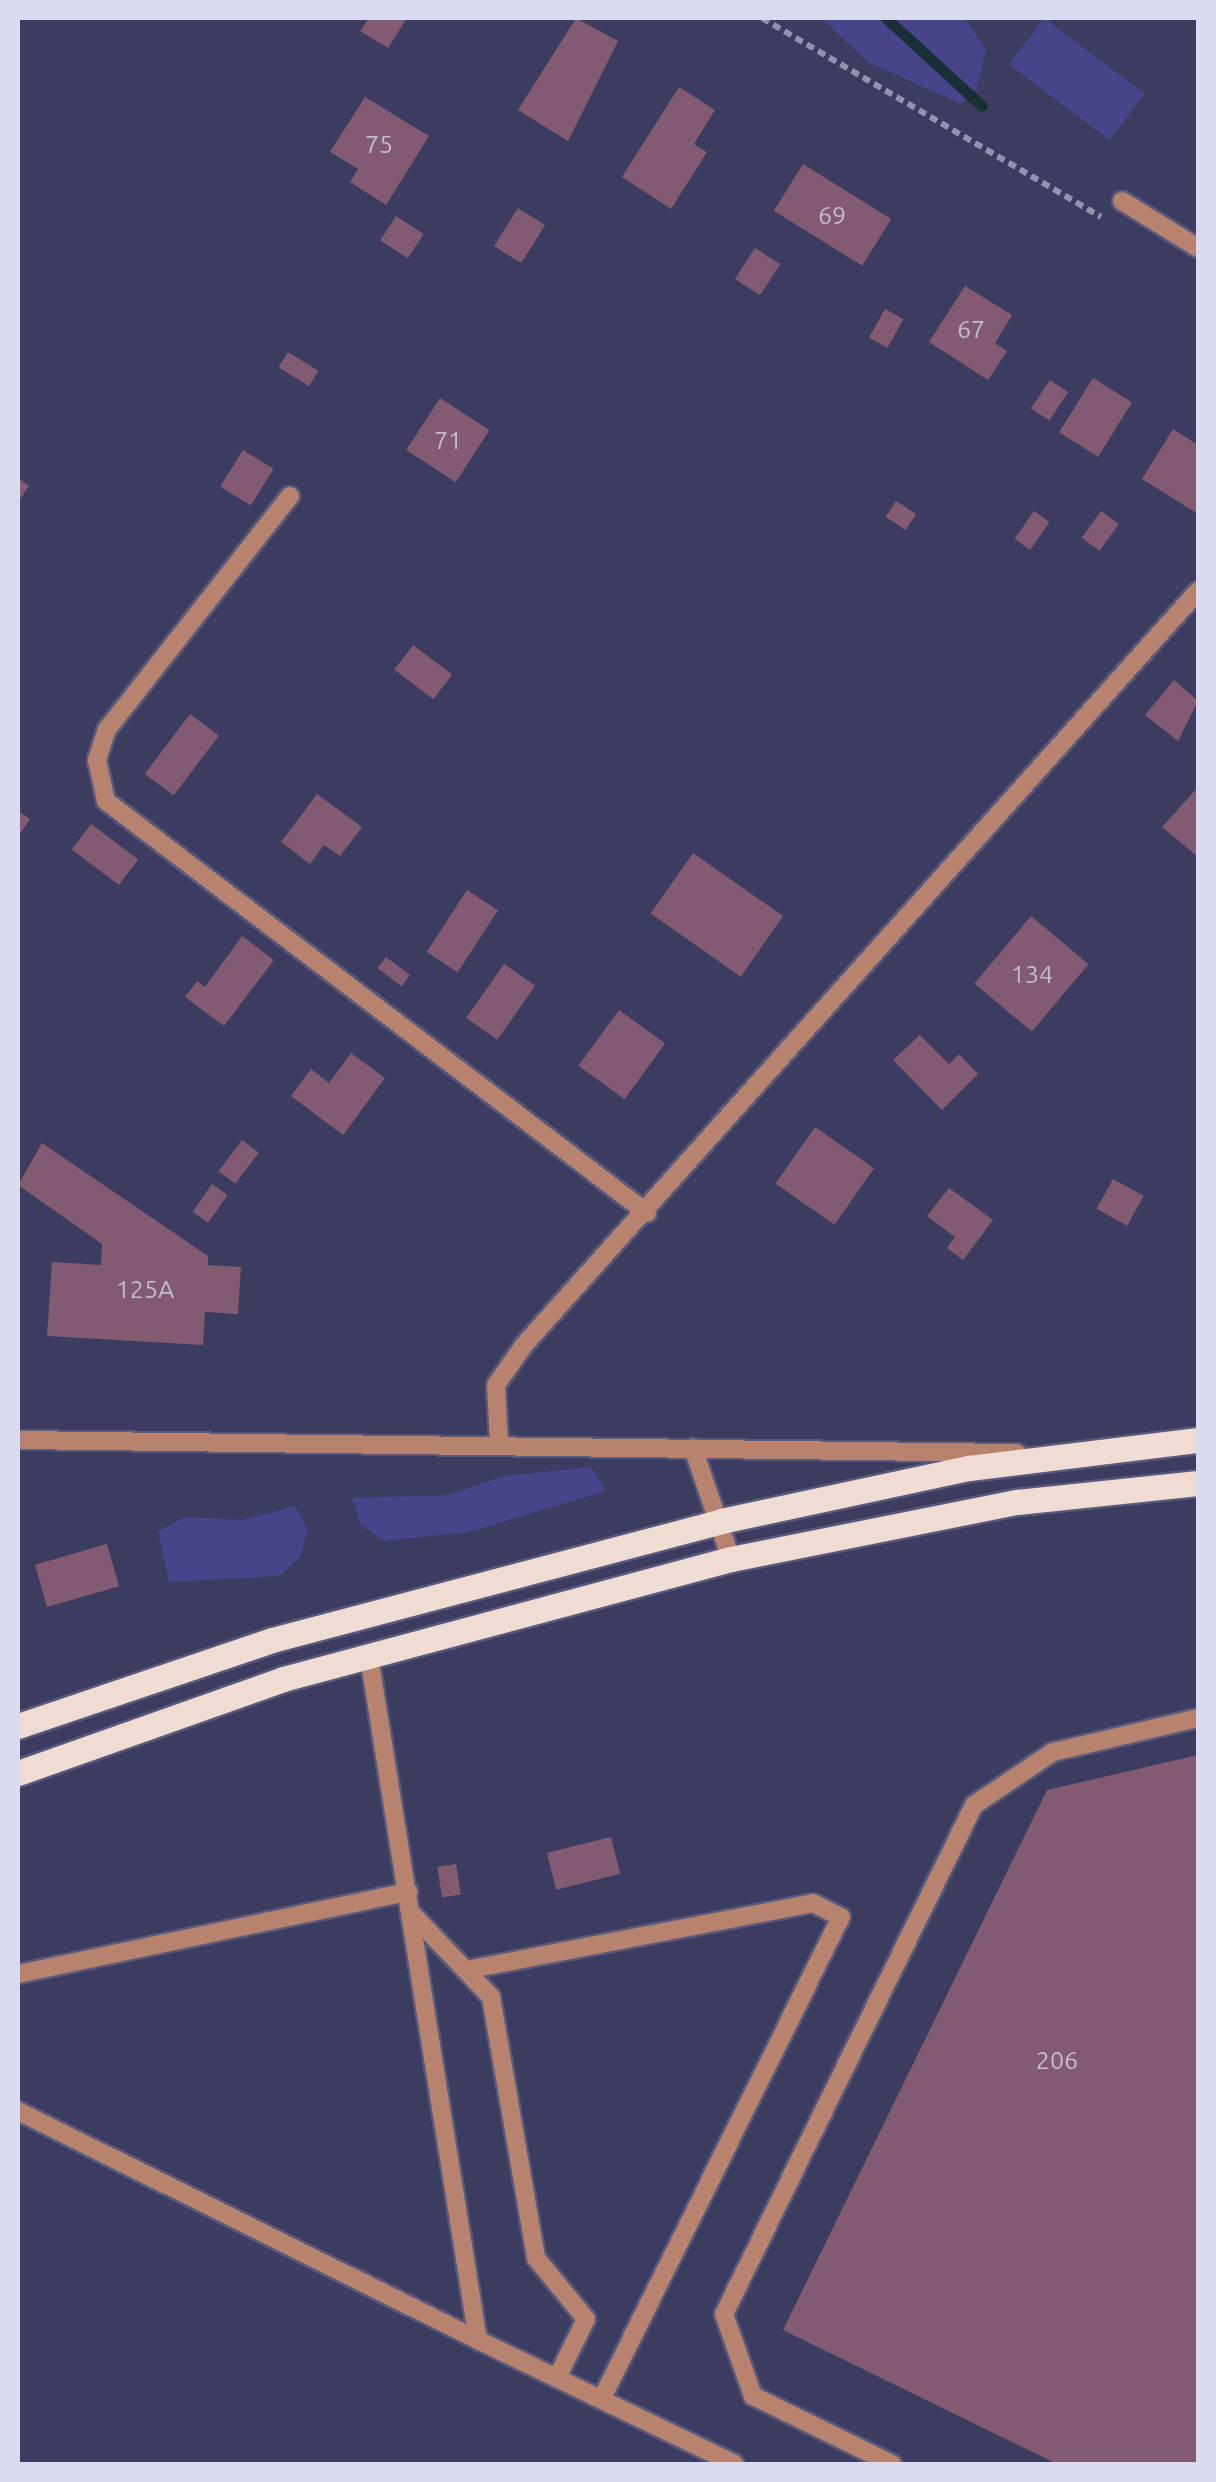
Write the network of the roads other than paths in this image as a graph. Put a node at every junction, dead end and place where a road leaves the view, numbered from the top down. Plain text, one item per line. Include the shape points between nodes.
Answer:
1 (1122, 201) road end
2 (1198, 248) edge
3 (290, 496) dead end
4 (1198, 591) edge
5 (648, 1214) junction
6 (18, 1440) edge
7 (1198, 1440) edge
8 (499, 1443) junction
9 (693, 1448) junction
10 (1070, 1456) junction
11 (1198, 1483) edge
12 (721, 1522) junction
13 (731, 1559) junction
14 (369, 1656) junction
15 (1198, 1718) edge
16 (20, 1724) edge
17 (18, 1773) edge
18 (408, 1892) junction
19 (412, 1914) junction
20 (466, 1970) junction
21 (18, 1974) edge
22 (18, 2110) edge
23 (478, 2340) junction
24 (557, 2378) junction
25 (601, 2400) junction
26 (735, 2464) edge
27 (892, 2464) edge

1 - 2 street
3 - 5 street via 107,729 97,760 106,800
4 - 5 street
5 - 8 street via 496,1385
6 - 8 street
7 - 10 main road
8 - 9 street
9 - 10 street
9 - 12 street
10 - 12 main road
11 - 13 main road via 1017,1502
12 - 13 street
12 - 16 main road via 272,1640
13 - 14 main road
14 - 17 main road
14 - 18 street
15 - 27 street via 1053,1752 974,1805 724,2314 753,2396
18 - 19 street
18 - 21 street
19 - 20 street
19 - 23 street
20 - 24 street via 492,1996 536,2258 586,2319
20 - 25 street via 813,1903 841,1918
22 - 23 street
23 - 24 street
24 - 25 street
25 - 26 street

